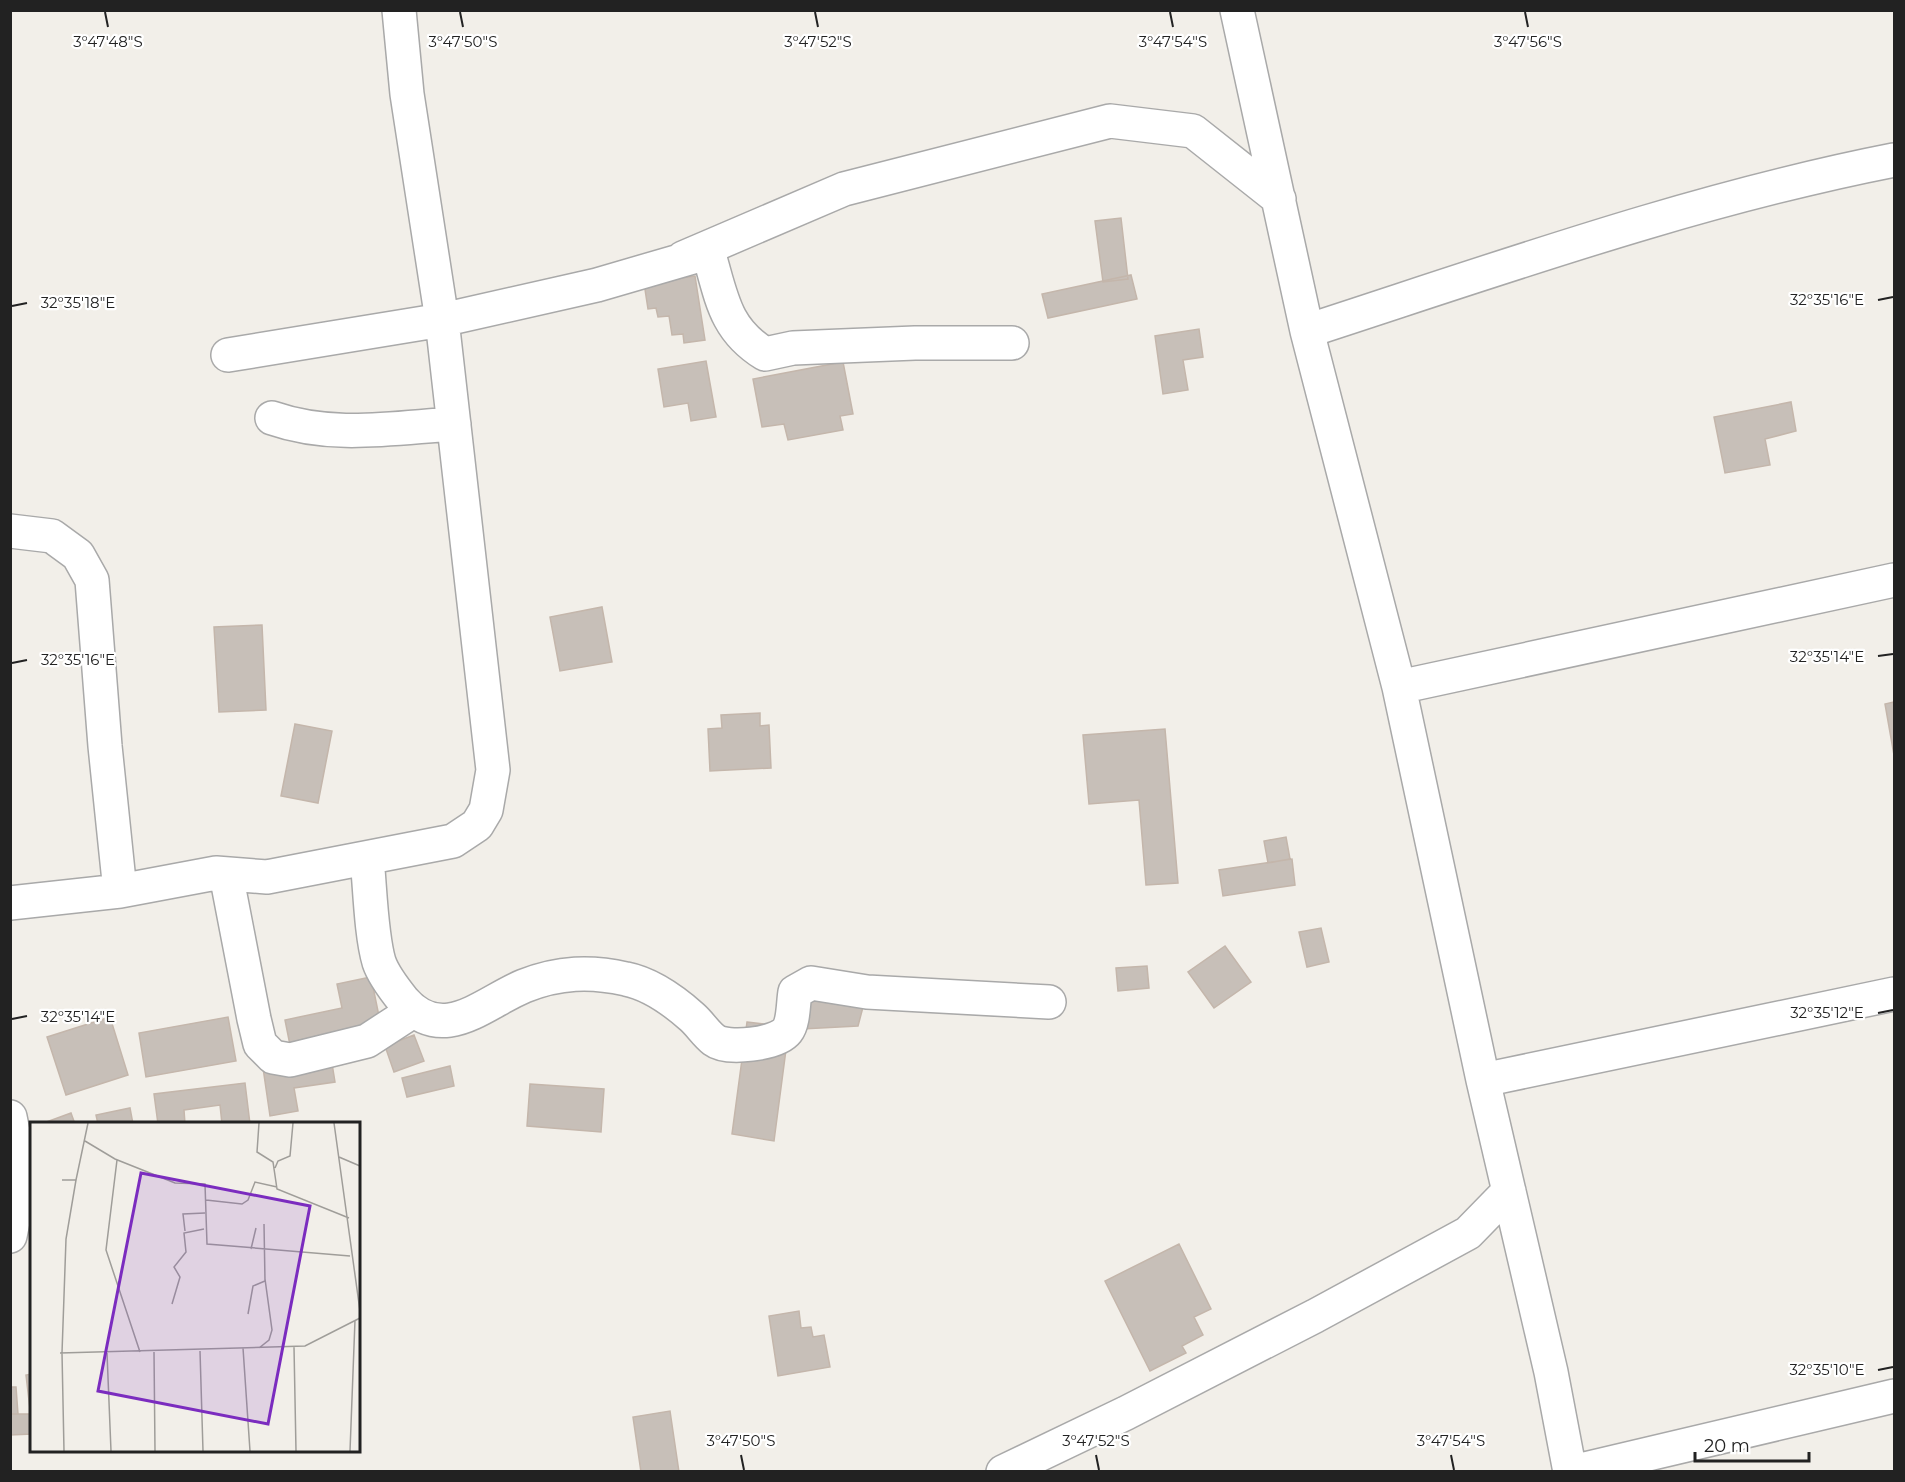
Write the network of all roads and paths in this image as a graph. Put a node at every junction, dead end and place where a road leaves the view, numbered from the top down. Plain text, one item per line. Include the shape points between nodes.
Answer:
1 (399, 10) edge
2 (1237, 10) edge
3 (1894, 160) edge
4 (1279, 199) junction
5 (683, 258) junction
6 (442, 320) junction
7 (1307, 331) junction
8 (1012, 344) dead end
9 (228, 355) dead end
10 (272, 418) dead end
11 (454, 424) junction
12 (10, 531) edge
13 (1894, 580) edge
14 (1399, 687) junction
15 (367, 858) junction
16 (226, 874) junction
17 (120, 891) junction
18 (10, 903) edge
19 (1894, 994) edge
20 (1049, 1002) dead end
21 (413, 1011) junction
22 (1483, 1080) junction
23 (10, 1117) edge
24 (1509, 1191) junction
25 (10, 1236) edge
26 (1894, 1396) edge
27 (1003, 1472) edge
28 (1571, 1472) edge

1 - 6 street via 407,94
2 - 4 street
3 - 7 street via 1812,176 1575,244
4 - 5 street via 1193,131 1110,121 844,189
4 - 7 street
5 - 6 street via 597,285
5 - 8 street via 710,258 720,295 740,337 765,354 793,348 915,343
6 - 9 street
6 - 11 street
7 - 14 street
10 - 11 street via 300,428 336,432
11 - 15 street via 493,770 490,794 477,825 453,841
12 - 17 street via 52,536 78,555 92,580
13 - 14 street
14 - 22 street
15 - 16 street via 267,877
15 - 21 street via 379,963
16 - 17 street
16 - 21 street via 260,1044 273,1057 290,1060 367,1041
17 - 18 street
19 - 22 street
20 - 21 street via 867,992 812,983 795,992 789,1028 784,1035 731,1046 716,1042 665,995 630,980 590,972 524,986 488,1007 453,1020 429,1019
22 - 24 street
23 - 25 street via 22,1177
24 - 27 street via 1468,1233 1294,1327
24 - 28 street
26 - 28 street

